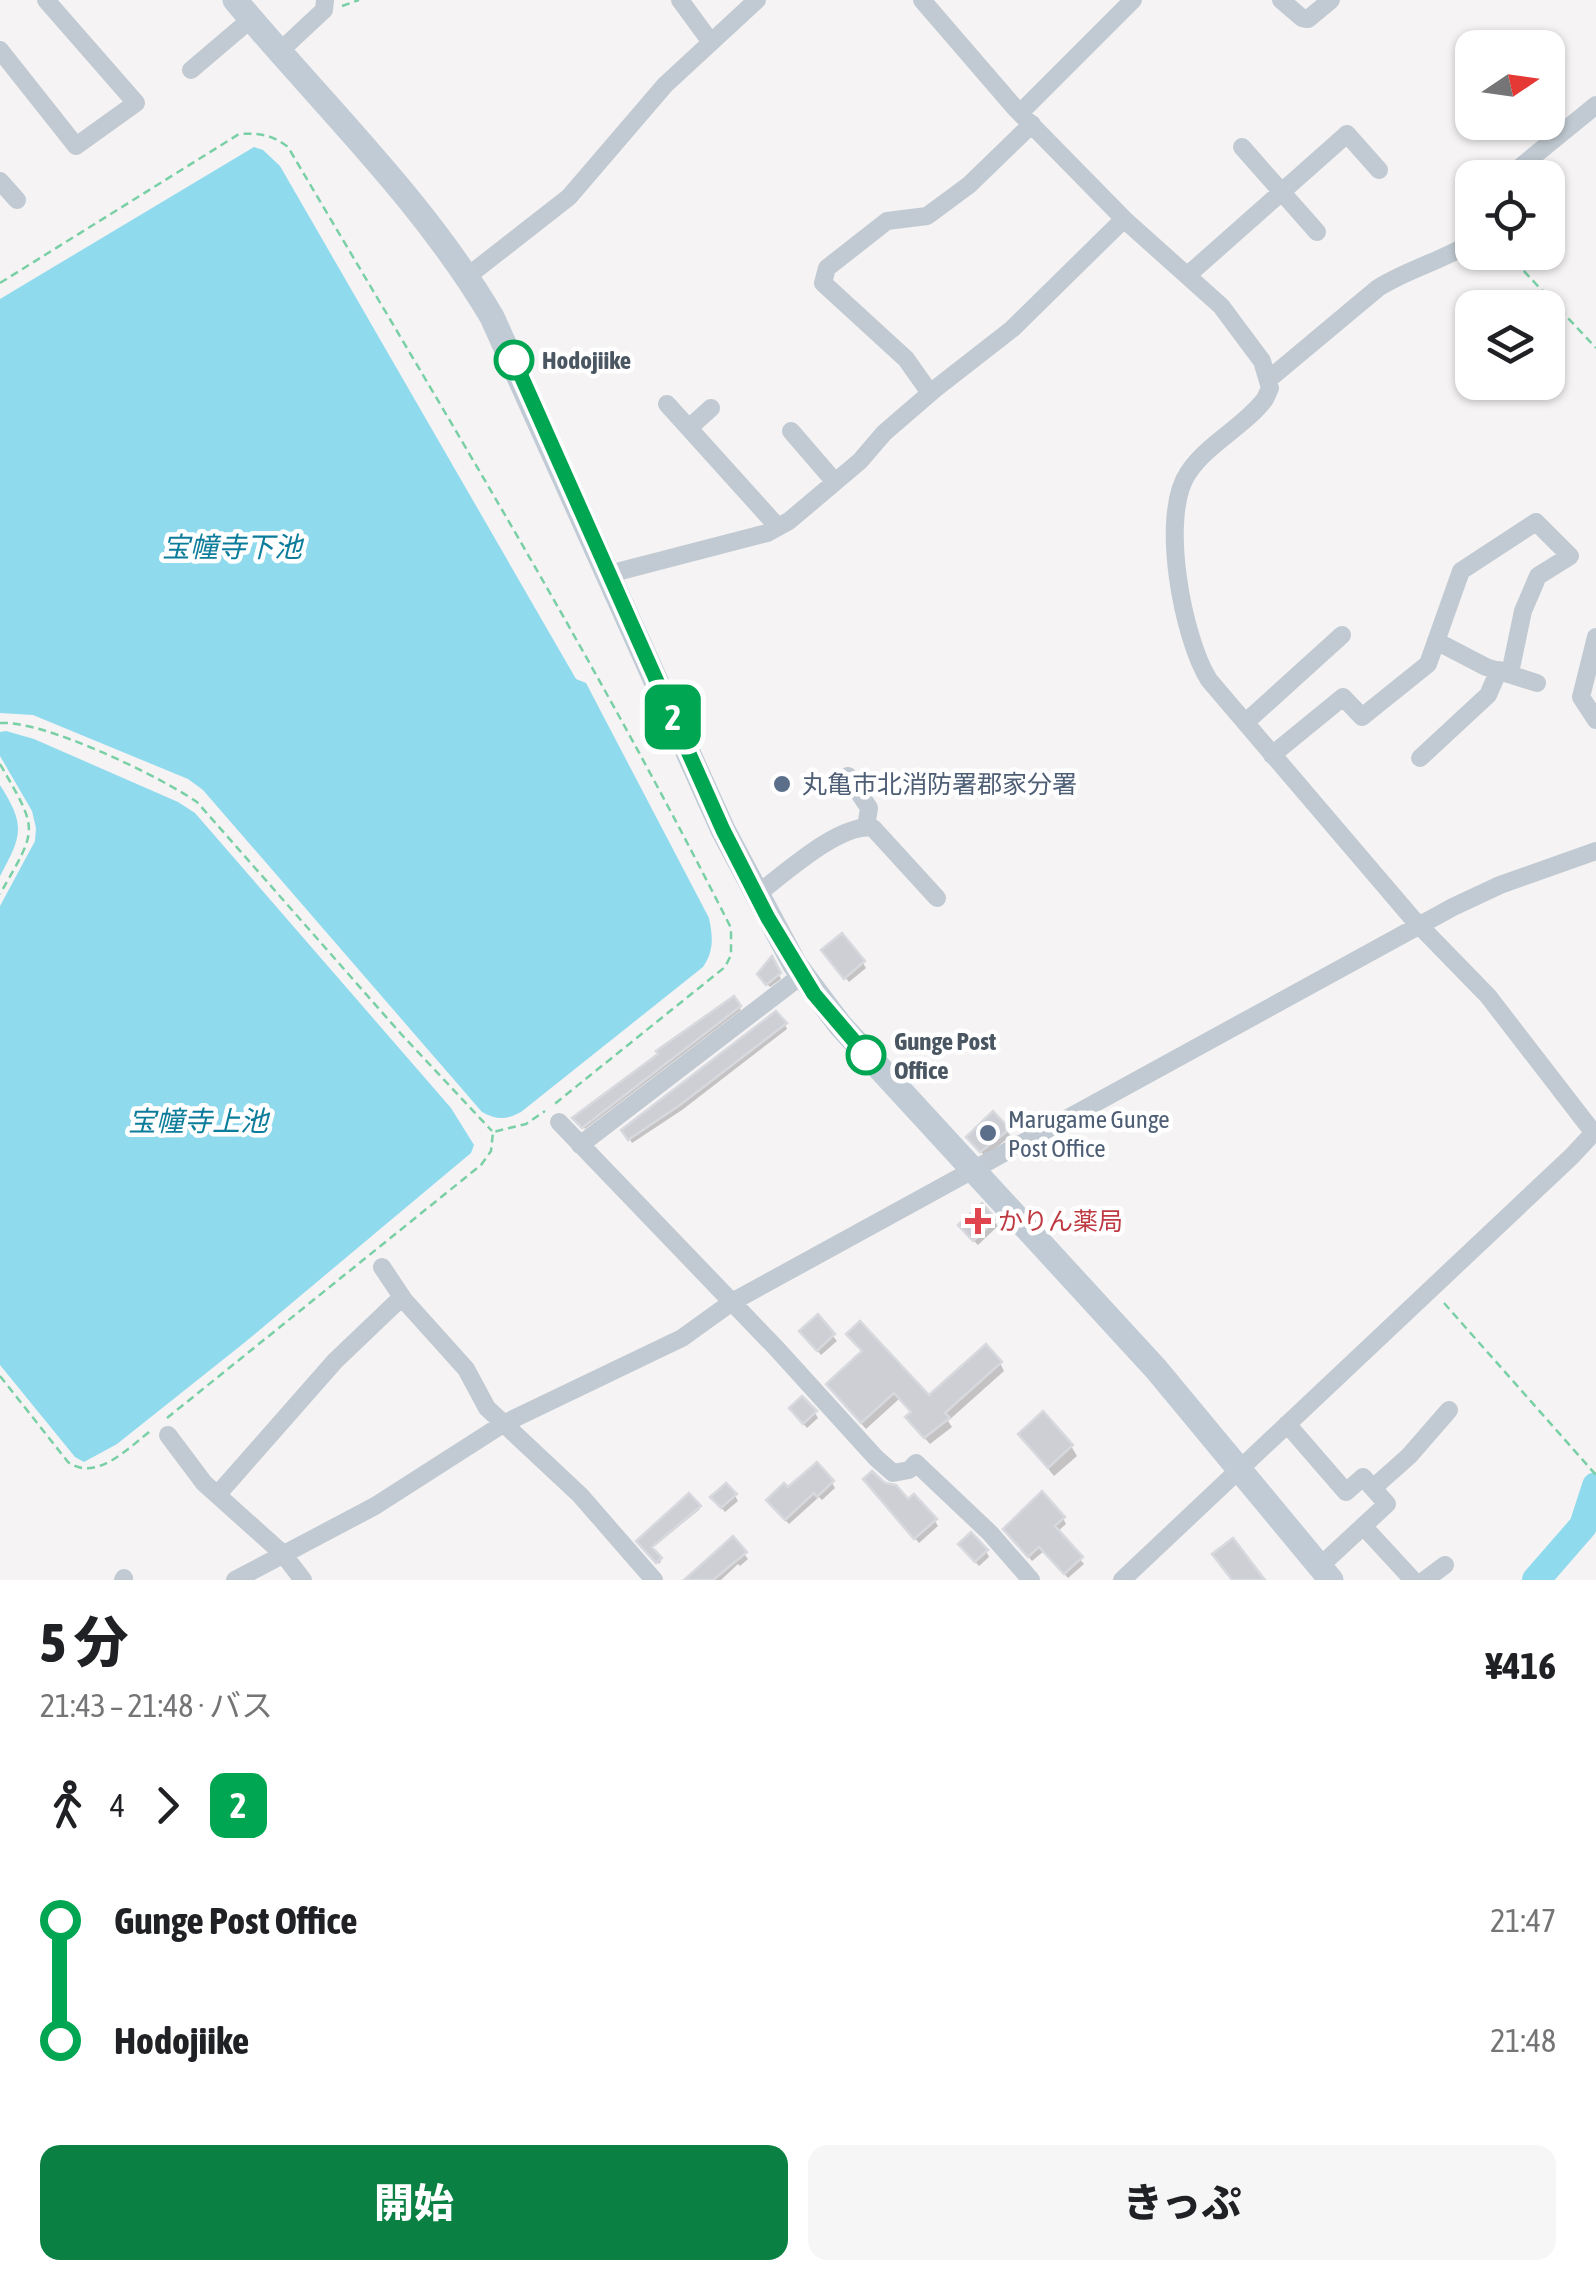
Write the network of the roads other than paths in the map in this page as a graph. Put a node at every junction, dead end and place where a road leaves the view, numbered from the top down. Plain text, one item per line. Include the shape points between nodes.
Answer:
1 (46, 0) edge
2 (325, 0) edge
3 (680, 0) edge
4 (757, 0) edge
5 (922, 0) edge
6 (1133, 0) edge
7 (1281, 0) edge
8 (1331, 0) edge
9 (243, 9) edge
10 (710, 41) junction
11 (0, 50) edge
12 (280, 51) junction
13 (192, 70) dead end
14 (1596, 105) edge
15 (1026, 119) junction
16 (1242, 147) dead end
17 (1529, 160) edge
18 (1379, 170) dead end
19 (0, 181) edge
20 (1282, 192) junction
21 (17, 200) dead end
22 (1124, 219) junction
23 (1317, 232) dead end
24 (1455, 253) edge
25 (1189, 274) junction
26 (468, 276) junction
27 (1269, 378) junction
28 (930, 392) junction
29 (667, 404) dead end
30 (711, 408) dead end
31 (689, 428) junction
32 (791, 431) dead end
33 (835, 482) junction
34 (778, 527) junction
35 (609, 574) junction
36 (1342, 635) dead end
37 (1596, 638) edge
38 (1436, 641) junction
39 (1504, 672) junction
40 (1536, 683) dead end
41 (1596, 720) edge
42 (1246, 722) junction
43 (1272, 755) junction
44 (1420, 758) dead end
45 (848, 776) dead end
46 (866, 827) junction
47 (1596, 851) edge
48 (756, 895) junction
49 (937, 898) dead end
50 (1420, 926) junction
51 (802, 976) junction
52 (559, 1122) dead end
53 (1595, 1131) edge
54 (580, 1145) junction
55 (974, 1170) junction
56 (382, 1267) dead end
57 (402, 1297) junction
58 (732, 1302) junction
59 (1448, 1410) dead end
60 (503, 1424) junction
61 (1287, 1424) junction
62 (168, 1434) dead end
63 (1239, 1470) junction
64 (1373, 1488) junction
65 (218, 1494) junction
66 (1364, 1526) junction
67 (283, 1554) junction
68 (1445, 1565) dead end
69 (1325, 1574) edge
70 (236, 1580) edge
71 (304, 1580) edge
72 (654, 1580) edge
73 (1032, 1580) edge
74 (1122, 1580) edge
75 (1412, 1580) edge
76 (1425, 1580) edge

1 - 11 street via 136,103 76,146
2 - 12 street via 324,10
3 - 10 street
4 - 10 street
5 - 15 street
6 - 15 street
7 - 8 street via 1308,20
9 - 12 street
9 - 13 street
10 - 26 street via 569,197
12 - 26 street
14 - 17 street
15 - 22 street
15 - 28 street via 969,185 927,216 887,221 827,268 823,283 906,359
16 - 20 street
18 - 20 street via 1347,134
19 - 21 street
20 - 23 street
20 - 25 street
22 - 25 street
22 - 28 street via 1012,329
24 - 27 street via 1378,288
25 - 27 street via 1243,334
26 - 35 street via 514,360
27 - 42 street via 1262,404 1194,465 1176,501 1185,628 1209,680
28 - 33 street
29 - 31 street
30 - 31 street
31 - 34 street
32 - 33 street
33 - 34 street
34 - 35 street
35 - 48 street
36 - 42 street
37 - 41 street via 1581,697
38 - 39 street
38 - 39 street via 1461,571 1536,522 1570,556 1538,576
38 - 43 street via 1428,664 1362,717 1343,696
39 - 40 street
39 - 44 street
42 - 43 street
43 - 50 street
45 - 46 street via 870,808
46 - 48 street via 814,851
46 - 49 street
47 - 50 street via 1500,885
48 - 51 street
50 - 53 street via 1488,996
50 - 55 street
51 - 54 street
51 - 55 street
52 - 54 street
53 - 61 street
54 - 58 street
55 - 58 street
55 - 63 street
56 - 57 street
57 - 60 street via 466,1369
57 - 65 street via 335,1361
58 - 60 street via 682,1338
58 - 73 street via 893,1473 916,1464
59 - 64 street
60 - 67 street via 375,1506
60 - 72 street via 580,1496
61 - 63 street
61 - 64 street via 1346,1492 1364,1477
62 - 65 street
63 - 69 street
63 - 74 street
64 - 66 street via 1386,1504
65 - 67 street
66 - 69 street
66 - 75 street
67 - 70 street
67 - 71 street
68 - 76 street

